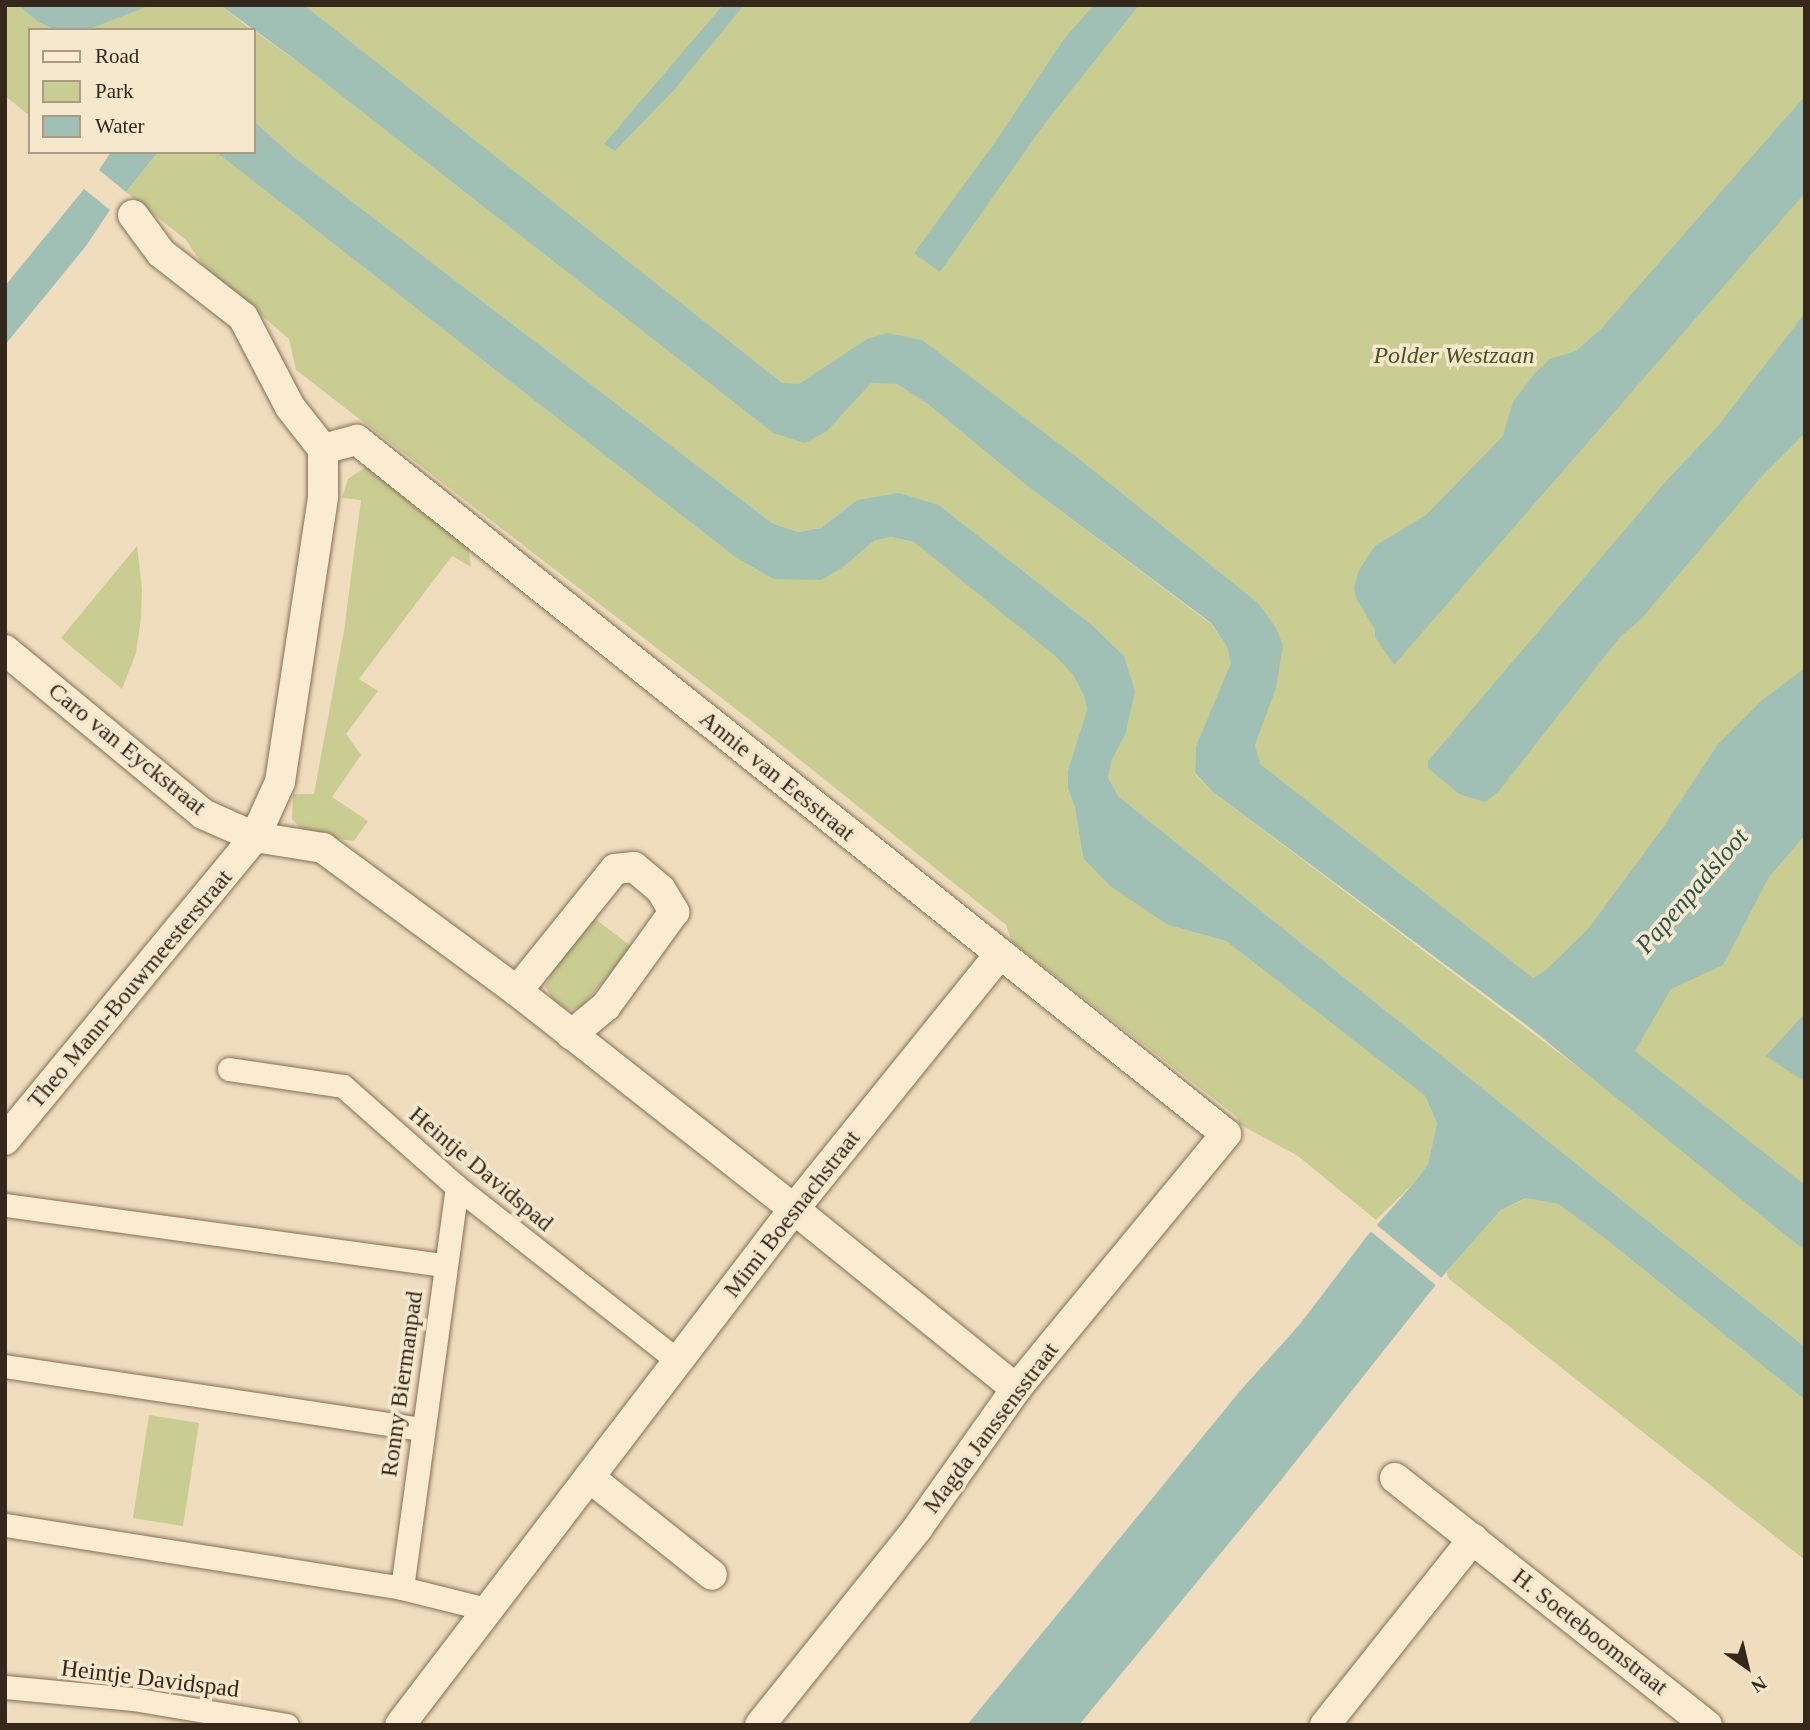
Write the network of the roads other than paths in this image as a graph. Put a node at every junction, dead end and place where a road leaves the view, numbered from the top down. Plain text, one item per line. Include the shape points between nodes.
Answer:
1 (133, 215) dead end
2 (323, 449) junction
3 (5, 650) edge
4 (256, 838) junction
5 (1000, 954) junction
6 (517, 990) junction
7 (571, 1035) junction
8 (229, 1069) dead end
9 (1226, 1134) joint
10 (5, 1140) edge
11 (457, 1187) junction
12 (5, 1205) edge
13 (794, 1209) junction
14 (445, 1265) junction
15 (678, 1361) junction
16 (5, 1366) edge
17 (1016, 1390) junction
18 (422, 1429) junction
19 (589, 1477) junction
20 (1395, 1478) dead end
21 (5, 1525) edge
22 (1473, 1539) junction
23 (712, 1575) dead end
24 (402, 1588) junction
25 (486, 1609) junction
26 (5, 1687) edge
27 (287, 1725) edge
28 (400, 1725) edge
29 (760, 1725) edge
30 (1325, 1725) edge
31 (1707, 1725) edge

1 - 2 street via 161,253 243,317 290,407
2 - 4 street via 323,496 280,782
2 - 5 street, Annie van Eesstraat via 357,440
3 - 4 street, Caro van Eyckstraat via 203,814
4 - 6 street, Caro van Eyckstraat via 323,848
4 - 10 street, Theo Mann-Bouwmeesterstraat
5 - 9 street, Annie van Eesstraat
5 - 13 street, Mimi Boesnachstraat
6 - 7 street, Caro van Eyckstraat
6 - 7 street via 615,869 634,867 662,890 674,912 606,1006
7 - 13 street, Caro van Eyckstraat
8 - 11 street, Heintje Davidspad via 343,1086
9 - 17 street, Magda Janssensstraat
11 - 14 street, Ronny Biermanpad
11 - 15 street, Heintje Davidspad
12 - 14 street
13 - 15 street, Mimi Boesnachstraat
13 - 17 street, Caro van Eyckstraat
14 - 18 street, Ronny Biermanpad
15 - 19 street, Mimi Boesnachstraat
16 - 18 street
17 - 29 street, Magda Janssensstraat via 916,1529
18 - 24 street, Ronny Biermanpad
19 - 23 street
19 - 25 street, Mimi Boesnachstraat
20 - 22 street, H. Soeteboomstraat
21 - 24 street
22 - 30 street
22 - 31 street, H. Soeteboomstraat
24 - 25 street
25 - 28 street, Mimi Boesnachstraat
26 - 27 street, Heintje Davidspad via 133,1699

